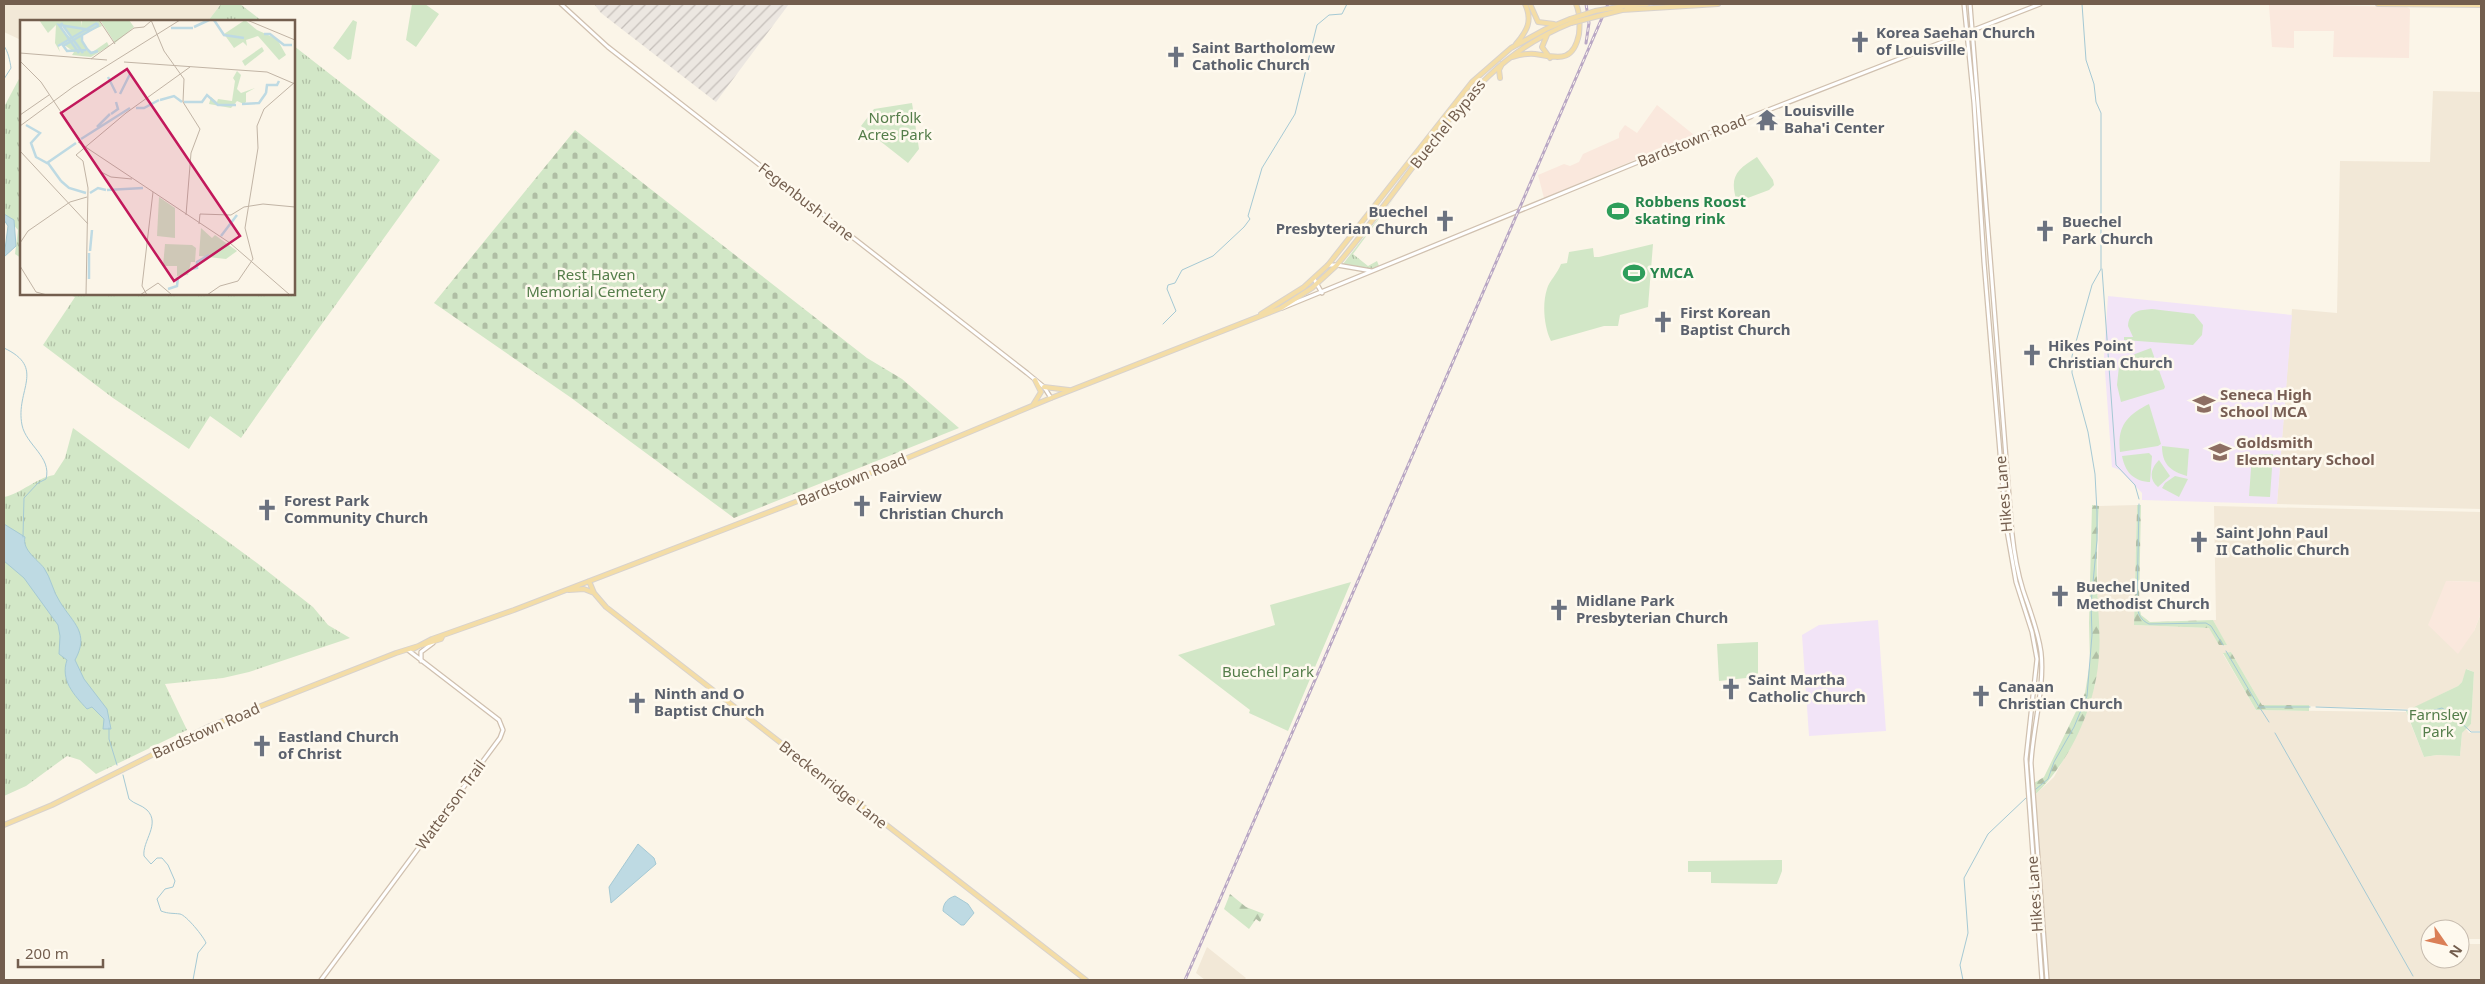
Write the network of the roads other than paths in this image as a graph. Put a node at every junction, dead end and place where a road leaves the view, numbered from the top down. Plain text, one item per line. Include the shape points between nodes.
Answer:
1 (562, 4) edge
2 (1525, 4) edge
3 (1530, 4) edge
4 (1576, 4) edge
5 (1647, 4) edge
6 (1718, 4) edge
7 (1964, 4) edge
8 (1970, 4) edge
9 (2040, 4) edge
10 (2378, 4) edge
11 (2446, 4) edge
12 (2481, 5) edge
13 (1623, 8) junction
14 (1555, 27) junction
15 (1972, 30) junction
16 (1967, 32) junction
17 (1512, 48) junction
18 (1550, 58) junction
19 (1505, 60) junction
20 (1500, 78) dead end
21 (1391, 190) dead end
22 (1371, 221) junction
23 (1328, 265) junction
24 (1337, 265) junction
25 (1373, 271) junction
26 (1314, 279) junction
27 (1317, 283) junction
28 (1322, 293) junction
29 (1271, 306) junction
30 (1281, 308) junction
31 (1274, 312) junction
32 (1259, 316) junction
33 (1035, 380) junction
34 (1044, 387) junction
35 (1074, 389) junction
36 (1052, 398) junction
37 (1032, 406) junction
38 (589, 581) junction
39 (567, 590) junction
40 (595, 594) junction
41 (442, 637) junction
42 (434, 642) junction
43 (413, 648) junction
44 (408, 650) junction
45 (422, 661) junction
46 (4, 825) edge
47 (321, 980) edge
48 (1086, 980) edge
49 (2042, 980) edge
50 (2047, 980) edge

1 - 33 main road, Fegenbush Lane via 615,52
2 - 17 main road via 1528,27
3 - 14 main road via 1538,22
4 - 18 main road via 1579,22 1575,46 1565,56
5 - 13 main road, Buechel Bypass
6 - 13 main road, Buechel Bypass
7 - 16 main road, Hikes Lane
8 - 15 main road, Hikes Lane
9 - 15 main road, Bardstown Road
10 - 11 main road
11 - 12 main road
13 - 14 main road, Buechel Bypass, bridge
14 - 17 main road, Buechel Bypass
14 - 18 main road via 1542,44
14 - 19 main road, Buechel Bypass
15 - 16 main road, Bardstown Road
15 - 50 main road, Hikes Lane via 2012,534 2018,568 2038,633 2042,662 2033,733 2032,786
16 - 25 main road, Bardstown Road
16 - 49 main road, Hikes Lane via 2006,525 2016,582 2037,659 2037,681 2028,734 2028,798
17 - 23 main road, Buechel Bypass via 1468,86
18 - 19 main road via 1529,53
19 - 20 main road via 1499,70
19 - 22 main road, Buechel Bypass via 1467,97
21 - 22 main road
22 - 24 main road, Buechel Bypass
23 - 24 main road
23 - 26 main road, Buechel Bypass
24 - 25 main road
24 - 27 main road, Buechel Bypass
25 - 28 main road, Bardstown Road
26 - 27 main road
26 - 29 main road, Bardstown Road
27 - 28 main road
27 - 30 main road, Buechel Bypass
28 - 30 main road, Bardstown Road
29 - 31 main road
29 - 32 main road, Bardstown Road
30 - 31 main road, Bardstown Road
31 - 32 main road, Bardstown Road
32 - 35 main road, Bardstown Road
33 - 34 main road, Fegenbush Lane
33 - 37 main road via 1041,392
34 - 35 main road
34 - 36 main road, Fegenbush Lane
35 - 36 main road, Bardstown Road
36 - 37 main road, Bardstown Road
37 - 38 main road, Bardstown Road via 876,471
38 - 39 main road, Bardstown Road
38 - 40 main road, Breckenridge Lane
39 - 40 main road via 584,588
39 - 41 main road, Bardstown Road
40 - 48 main road, Breckenridge Lane via 606,607 663,652
41 - 42 main road, Bardstown Road
41 - 43 main road, Bardstown Road
42 - 43 main road, Bardstown Road
42 - 45 main road via 421,652
43 - 44 main road, Bardstown Road
44 - 45 main road, Watterson Trail
44 - 46 main road, Bardstown Road via 210,726
45 - 47 main road, Watterson Trail via 499,720 503,730

